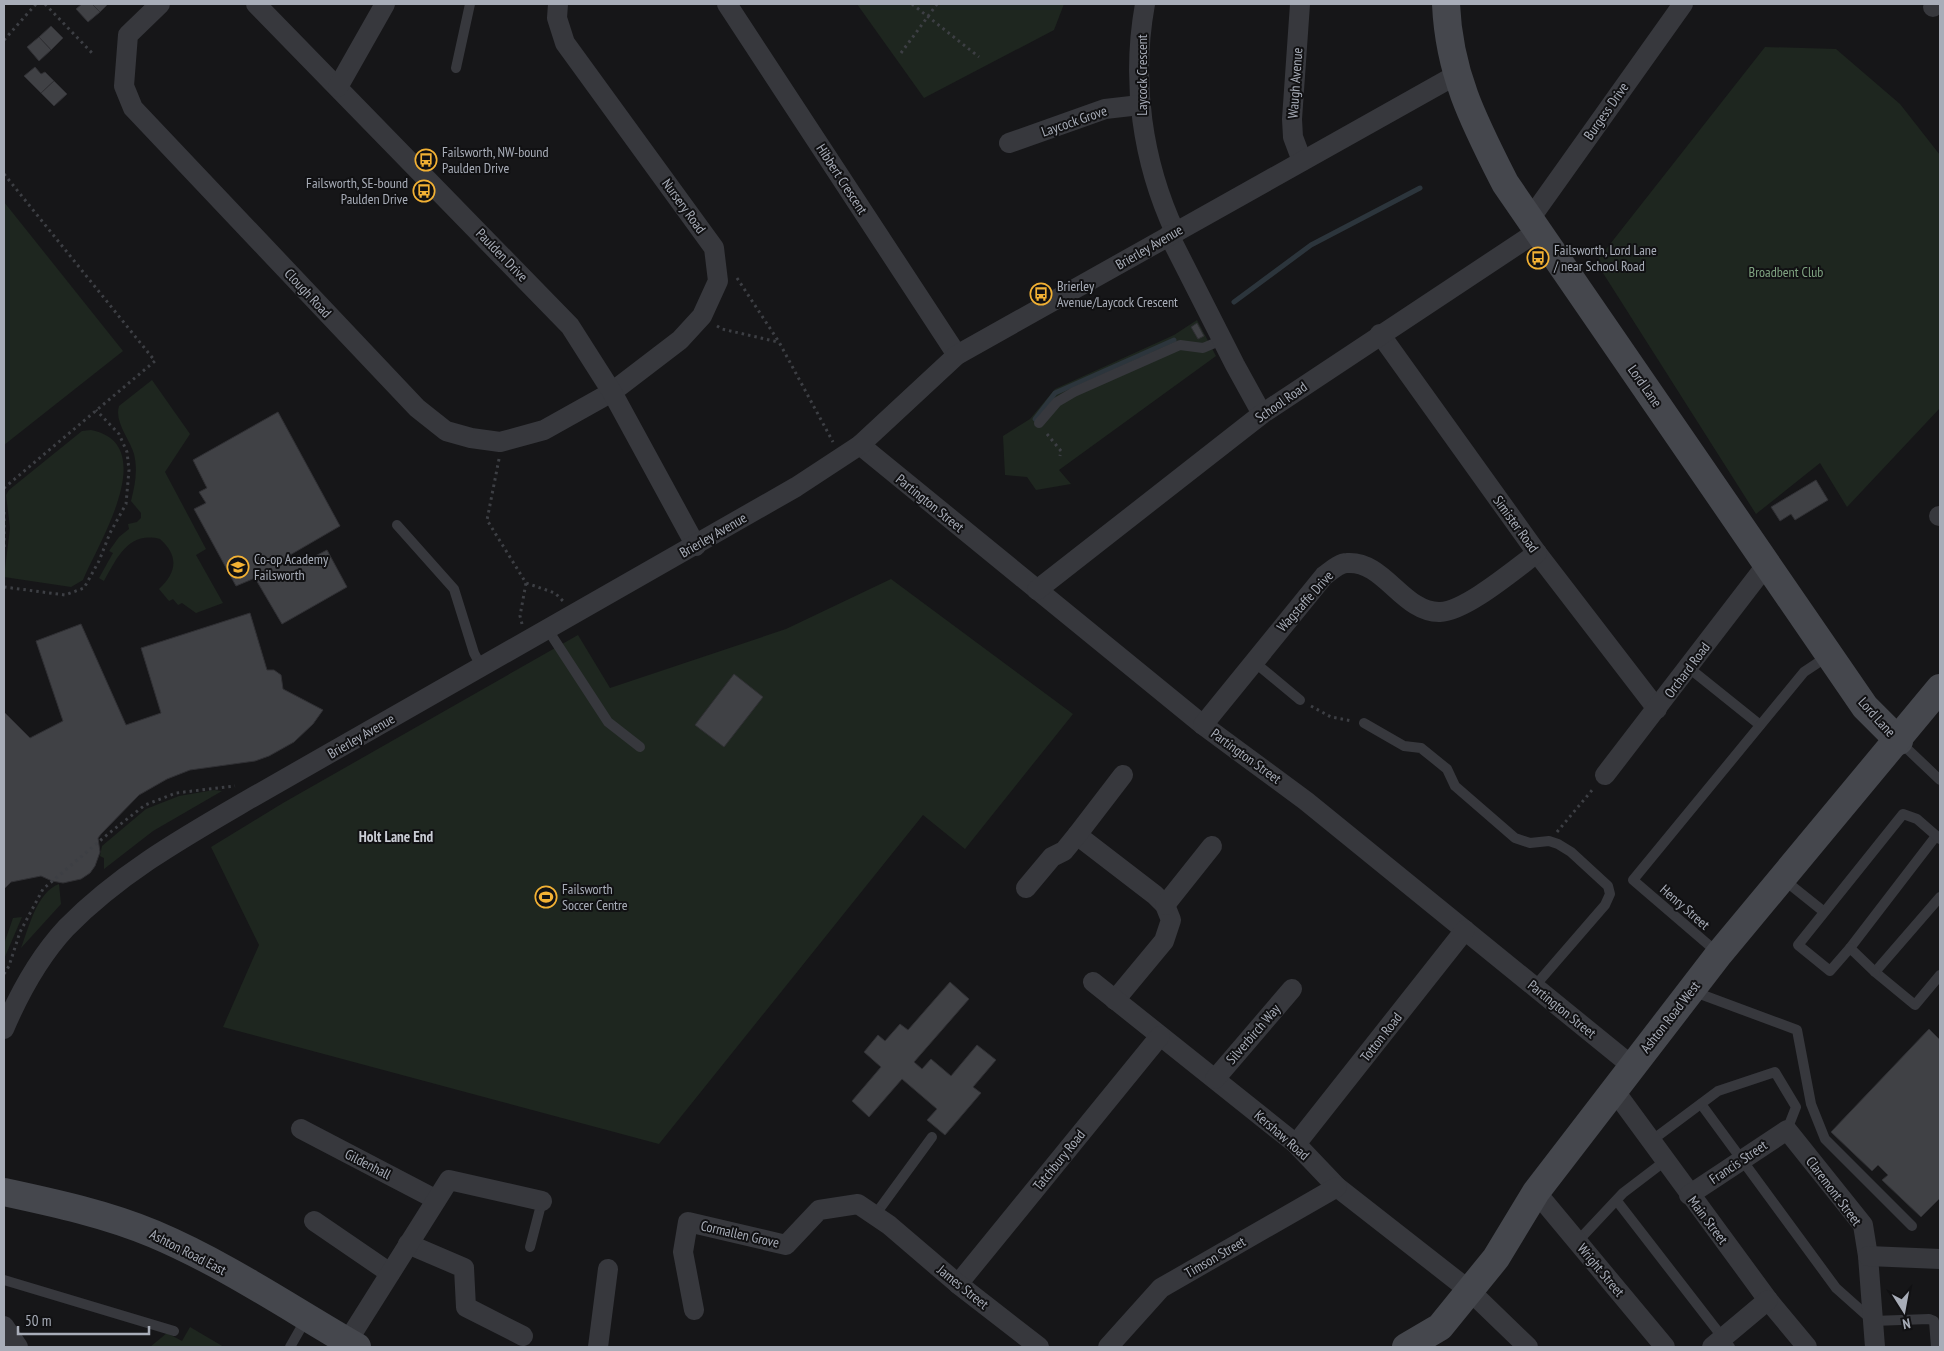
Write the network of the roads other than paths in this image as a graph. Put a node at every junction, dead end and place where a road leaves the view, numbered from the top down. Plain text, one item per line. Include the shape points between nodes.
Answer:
1 (160, 4) edge
2 (256, 4) edge
3 (385, 4) edge
4 (470, 4) edge
5 (558, 4) edge
6 (727, 4) edge
7 (1145, 4) edge
8 (1300, 4) edge
9 (1446, 4) edge
10 (1683, 4) edge
11 (456, 68) dead end
12 (1456, 75) junction
13 (338, 86) junction
14 (1140, 105) junction
15 (1009, 143) dead end
16 (1302, 161) junction
17 (1534, 225) junction
18 (1172, 233) junction
19 (1380, 334) junction
20 (1222, 340) junction
21 (957, 354) junction
22 (612, 392) junction
23 (1262, 414) junction
24 (1039, 424) road end
25 (860, 445) junction
26 (397, 525) dead end
27 (696, 546) junction
28 (1537, 553) junction
29 (1767, 564) junction
30 (1037, 590) junction
31 (548, 630) junction
32 (1829, 655) junction
33 (1253, 661) junction
34 (482, 668) junction
35 (1688, 668) junction
36 (1940, 688) edge
37 (1300, 700) road end
38 (1658, 709) junction
39 (1364, 723) road end
40 (1203, 725) junction
41 (1760, 725) junction
42 (1898, 741) junction
43 (640, 747) dead end
44 (1123, 775) dead end
45 (1605, 775) road end
46 (1940, 780) edge
47 (1078, 835) junction
48 (1938, 838) edge
49 (1212, 846) dead end
50 (1782, 879) junction
51 (1026, 888) dead end
52 (1940, 897) edge
53 (1165, 905) junction
54 (1823, 911) junction
55 (1465, 930) junction
56 (1850, 948) junction
57 (1719, 954) junction
58 (1875, 972) junction
59 (1940, 975) edge
60 (1092, 982) dead end
61 (1534, 987) junction
62 (1292, 989) dead end
63 (1691, 990) junction
64 (1115, 1000) junction
65 (6, 1018) edge
66 (1160, 1036) junction
67 (1632, 1066) junction
68 (1215, 1079) junction
69 (1614, 1090) junction
70 (1701, 1104) junction
71 (301, 1129) dead end
72 (1787, 1130) junction
73 (932, 1137) dead end
74 (1651, 1141) junction
75 (1296, 1144) junction
76 (1742, 1159) junction
77 (1665, 1161) junction
78 (1337, 1187) junction
79 (4, 1192) edge
80 (1536, 1192) junction
81 (1689, 1195) junction
82 (435, 1198) junction
83 (1616, 1200) junction
84 (542, 1202) joint
85 (882, 1220) junction
86 (314, 1221) dead end
87 (1912, 1226) dead end
88 (1577, 1242) junction
89 (408, 1244) junction
90 (530, 1247) dead end
91 (1868, 1256) junction
92 (1940, 1259) edge
93 (608, 1269) dead end
94 (390, 1273) junction
95 (4, 1280) edge
96 (958, 1284) junction
97 (1470, 1291) junction
98 (1768, 1300) junction
99 (694, 1310) dead end
100 (306, 1318) junction
101 (1873, 1321) junction
102 (4, 1326) edge
103 (174, 1331) dead end
104 (523, 1336) dead end
105 (352, 1344) edge
106 (1722, 1344) edge
107 (18, 1347) edge
108 (290, 1347) edge
109 (598, 1347) edge
110 (1039, 1347) edge
111 (1108, 1347) edge
112 (1406, 1347) edge
113 (1528, 1347) edge
114 (1665, 1347) edge
115 (1807, 1347) edge
116 (1875, 1347) edge
117 (1936, 1347) edge

1 - 22 street, Clough Road via 128,35 124,86 133,108 417,408 446,430 500,442 544,430
2 - 13 street, Paulden Drive
3 - 13 street
4 - 11 lane
5 - 22 street, Nursery Road via 557,18 565,43 714,248 718,281 702,316 680,340
6 - 21 street, Hibbert Crescent
7 - 14 street, Laycock Crescent via 1140,53
8 - 16 street, Waugh Avenue via 1292,119 1293,137
9 - 12 street, Lord Lane
10 - 17 street, Burgess Drive
12 - 16 street, Brierley Avenue
12 - 17 street, Lord Lane via 1473,121 1505,183
13 - 22 street, Paulden Drive via 570,326
14 - 15 street, Laycock Grove via 1105,109
14 - 18 street, Laycock Crescent via 1145,147
16 - 18 street, Brierley Avenue
17 - 19 street, School Road
17 - 29 street, Lord Lane
18 - 20 street, Laycock Crescent
18 - 21 street, Brierley Avenue
19 - 23 street, School Road
19 - 28 street, Simister Road
20 - 23 street, Laycock Crescent
20 - 24 lane via 1203,348 1180,345 1074,392 1057,402
21 - 25 street, Brierley Avenue
22 - 27 street, Paulden Drive
23 - 30 street, School Road
25 - 27 street, Brierley Avenue
25 - 30 street, Partington Street
26 - 34 lane via 454,589 474,653
27 - 31 street, Brierley Avenue
28 - 33 street, Wagstaffe Drive via 1464,605 1439,612 1413,602 1368,568 1346,563 1324,576
28 - 38 street, Simister Road
29 - 32 street, Lord Lane
29 - 35 street, Orchard Road
30 - 40 street, Partington Street
31 - 34 street, Brierley Avenue
31 - 43 lane via 608,722
32 - 41 lane via 1804,672
32 - 42 street, Lord Lane via 1865,707
33 - 37 lane
33 - 40 street, Wagstaffe Drive
34 - 65 street, Brierley Avenue via 253,797 127,873 65,929 38,965
35 - 38 street, Orchard Road
35 - 41 lane
36 - 42 street, Ashton Road West
38 - 45 street, Orchard Road
39 - 61 lane via 1404,746 1421,748 1447,769 1455,786 1514,838 1530,843 1549,842 1570,852 1608,886 1610,894 1605,905
40 - 55 street, Partington Street via 1306,800
41 - 57 lane, Henry Street via 1633,880
42 - 46 lane
42 - 50 street, Ashton Road West
44 - 47 street
47 - 51 street via 1064,851 1052,857
47 - 53 street
48 - 54 lane via 1917,819 1902,814
48 - 56 lane
49 - 53 street
50 - 54 lane
50 - 57 street, Ashton Road West
52 - 58 lane
53 - 64 street via 1171,920 1164,941
54 - 56 lane via 1798,945 1830,971
55 - 61 street, Partington Street
55 - 75 street, Totton Road
56 - 58 lane
57 - 63 street, Ashton Road West
58 - 59 lane via 1915,1005
60 - 64 street, Kershaw Road
61 - 67 street, Partington Street
62 - 68 street, Silverbirch Way
63 - 67 street, Ashton Road West
63 - 87 lane via 1797,1030 1811,1104 1825,1138
64 - 66 street, Kershaw Road
66 - 68 street, Kershaw Road
66 - 96 street, Tatchbury Road
67 - 69 street, Ashton Road West
68 - 75 street, Kershaw Road
69 - 74 street, Main Street
69 - 80 street, Ashton Road West
70 - 72 lane via 1718,1091 1775,1072 1796,1107
70 - 74 lane
70 - 76 lane
71 - 82 street, Gildenhall
72 - 76 street, Francis Street
72 - 91 street, Claremont Street via 1863,1225
73 - 85 lane
74 - 77 street, Main Street
75 - 78 street, Kershaw Road
76 - 81 street, Francis Street
76 - 101 lane via 1836,1288
77 - 81 street, Main Street
77 - 83 lane
78 - 97 street, Kershaw Road
78 - 111 street, Timson Street via 1161,1288
79 - 100 street, Ashton Road East via 105,1216 155,1235
80 - 88 street, Wright Street
80 - 97 street, Ashton Road West via 1496,1258
81 - 98 street, Main Street
82 - 84 street via 449,1180
82 - 89 street
83 - 88 lane
83 - 106 lane
84 - 90 lane
85 - 96 street, James Street
85 - 99 street, Cormallen Grove via 858,1204 820,1210 786,1245 688,1222 683,1252
86 - 94 street
88 - 114 street, Wright Street
89 - 94 street
89 - 104 street via 464,1268 466,1307
91 - 92 street
91 - 101 street, Claremont Street
93 - 109 street
94 - 105 street
95 - 103 lane
96 - 110 street, James Street
97 - 112 street, Ashton Road West via 1440,1327
97 - 113 street, Kershaw Road
98 - 106 street
98 - 115 street, Main Street
100 - 105 street, Ashton Road East
100 - 108 lane
101 - 116 street, Claremont Street
101 - 117 lane via 1929,1318 1934,1321
102 - 107 street

